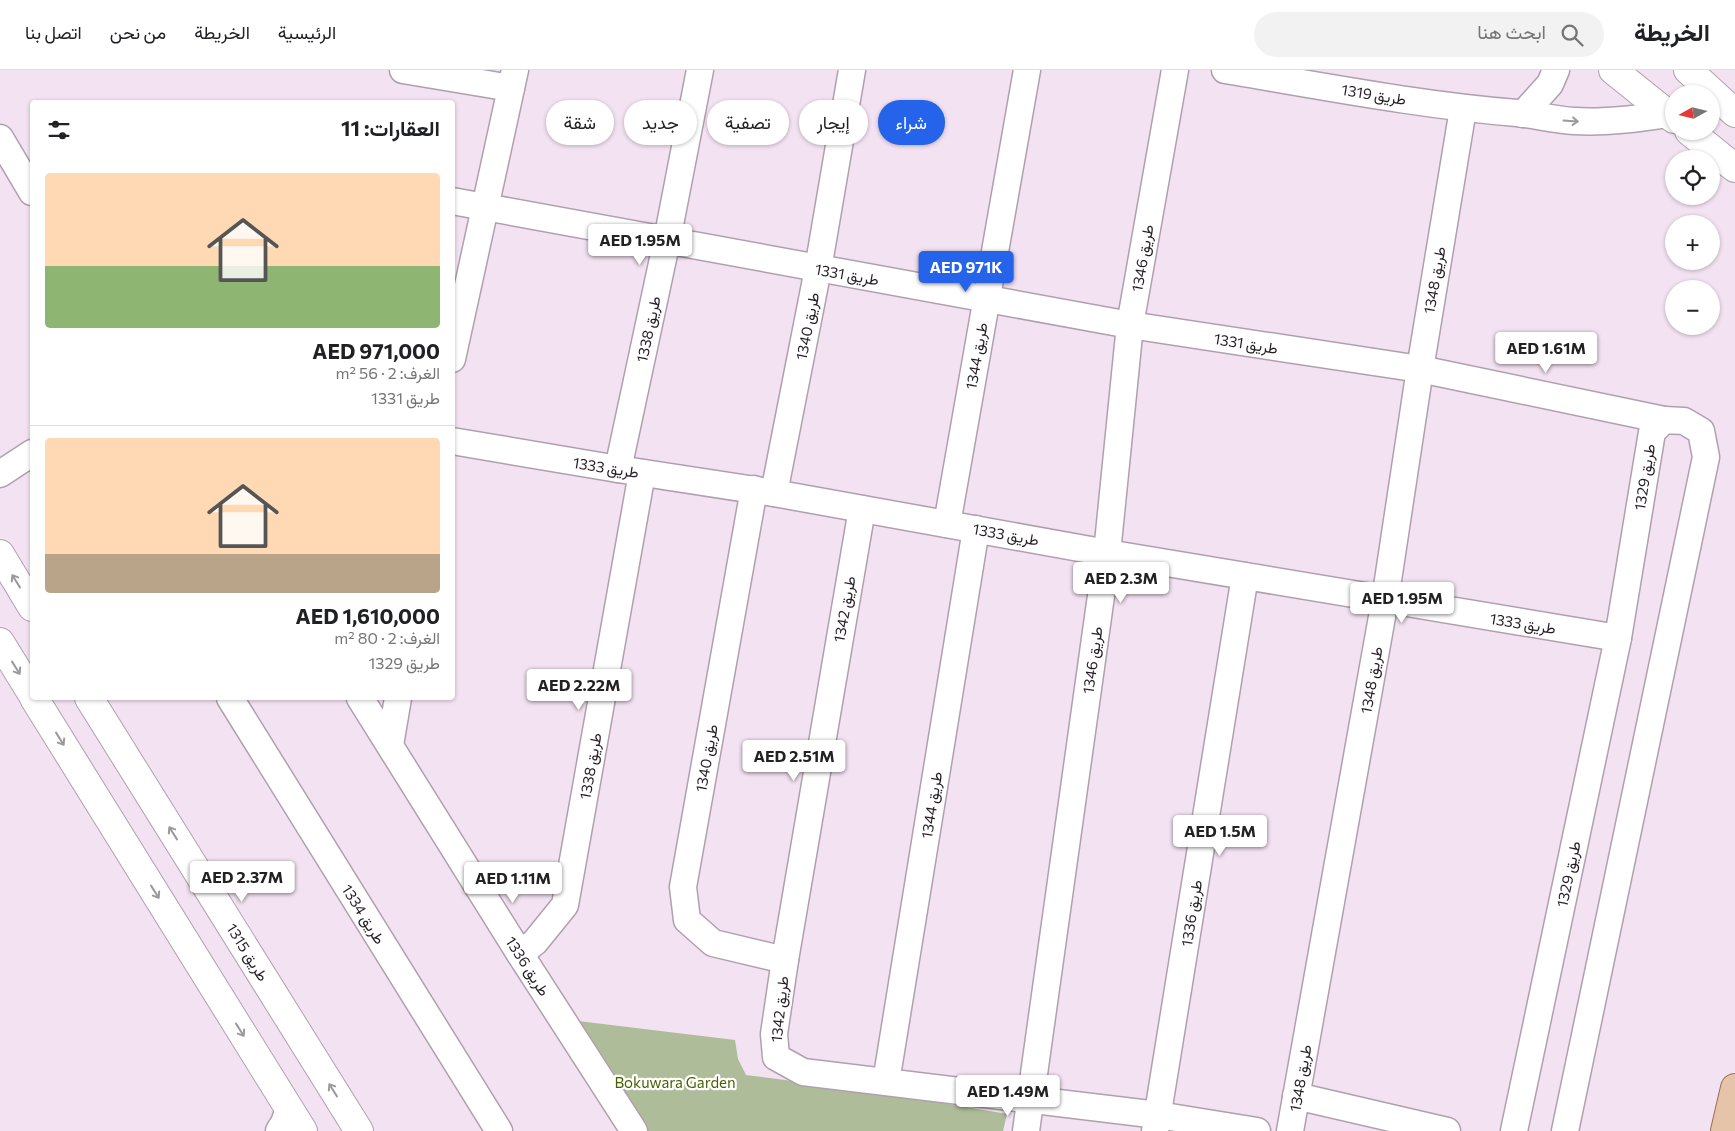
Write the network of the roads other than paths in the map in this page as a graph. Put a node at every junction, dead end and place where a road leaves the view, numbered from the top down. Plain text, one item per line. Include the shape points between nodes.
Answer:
1 (404, 70) edge
2 (700, 70) edge
3 (852, 70) edge
4 (1026, 70) edge
5 (1175, 70) edge
6 (1225, 70) edge
7 (1229, 70) edge
8 (1556, 70) edge
9 (1613, 70) edge
10 (1688, 70) edge
11 (1312, 77) edge
12 (513, 79) edge
13 (1463, 109) junction
14 (1665, 111) edge
15 (1735, 113) edge
16 (1523, 114) junction
17 (1665, 117) edge
18 (0, 138) edge
19 (1700, 140) edge
20 (1735, 168) edge
21 (29, 175) edge
22 (455, 201) edge
23 (484, 206) junction
24 (667, 240) junction
25 (818, 269) junction
26 (986, 298) junction
27 (1130, 325) junction
28 (455, 345) edge
29 (1420, 369) junction
30 (1664, 420) junction
31 (455, 442) edge
32 (630, 471) junction
33 (764, 491) junction
34 (862, 509) junction
35 (947, 524) junction
36 (976, 529) junction
37 (1107, 553) junction
38 (0, 554) edge
39 (1245, 576) junction
40 (1385, 600) junction
41 (30, 604) edge
42 (1618, 638) junction
43 (0, 642) edge
44 (30, 690) edge
45 (36, 700) edge
46 (90, 700) edge
47 (231, 700) edge
48 (361, 700) edge
49 (398, 700) edge
50 (390, 745) junction
51 (520, 954) junction
52 (785, 960) junction
53 (886, 1082) junction
54 (1735, 1088) edge
55 (1296, 1096) junction
56 (1031, 1099) junction
57 (1156, 1123) edge
58 (290, 1124) edge
59 (359, 1131) edge
60 (499, 1131) edge
61 (634, 1131) edge
62 (1026, 1131) edge
63 (1257, 1131) edge
64 (1290, 1131) edge
65 (1447, 1131) edge
66 (1514, 1131) edge
67 (1565, 1131) edge
68 (1725, 1131) edge

1 - 12 street
2 - 24 street, طريق 1338
3 - 25 street, طريق 1340
4 - 26 street, طريق 1344
5 - 27 street, طريق 1346
6 - 7 street, طريق 1319
7 - 11 street, طريق 1319
8 - 16 street via 1550,84
9 - 14 street
10 - 15 street
11 - 13 street, طريق 1319
12 - 23 street
13 - 16 street, طريق 1319
13 - 29 street, طريق 1348
16 -> 17 street, طريق 1319 via 1573,121
18 - 21 street
19 - 20 street
22 - 23 street, طريق 1331
23 - 24 street, طريق 1331
23 - 28 street
24 - 25 street, طريق 1331
24 - 32 street, طريق 1338
25 - 26 street, طريق 1331
25 - 33 street, طريق 1340
26 - 27 street, طريق 1331
26 - 35 street, طريق 1344
27 - 29 street, طريق 1331
27 - 37 street, طريق 1346
29 - 30 street, طريق 1331
29 - 40 street, طريق 1348
30 - 42 street, طريق 1329 via 1652,432
30 - 67 street via 1684,421 1701,431 1706,457
31 - 32 street, طريق 1333
32 - 33 street, طريق 1333
32 - 51 street, طريق 1338 via 565,904 535,942
33 - 34 street, طريق 1333
33 - 52 street, طريق 1340 via 683,887 687,920 713,943
34 - 35 street, طريق 1333
34 - 52 street, طريق 1342
35 - 36 street, طريق 1333
36 - 37 street, طريق 1333
36 - 53 street, طريق 1344
37 - 39 street, طريق 1333
37 - 56 street, طريق 1346
41 -> 38 street
39 - 40 street, طريق 1333
39 - 57 street, طريق 1336
40 - 42 street, طريق 1333
40 - 55 street, طريق 1348
42 - 66 street, طريق 1329
43 -> 44 street
45 -> 58 street
59 -> 46 street, طريق 1315
47 - 60 street, طريق 1334
48 - 50 street, طريق 1336
49 - 50 street
50 - 51 street, طريق 1336
51 - 61 street, طريق 1336
52 - 53 street, طريق 1342 via 774,1034 776,1057 803,1072
53 - 56 street, طريق 1342
54 - 68 main road
55 - 64 street, طريق 1348
55 - 65 street
56 - 57 street, طريق 1342
56 - 62 street, طريق 1346
57 - 63 street, طريق 1342

